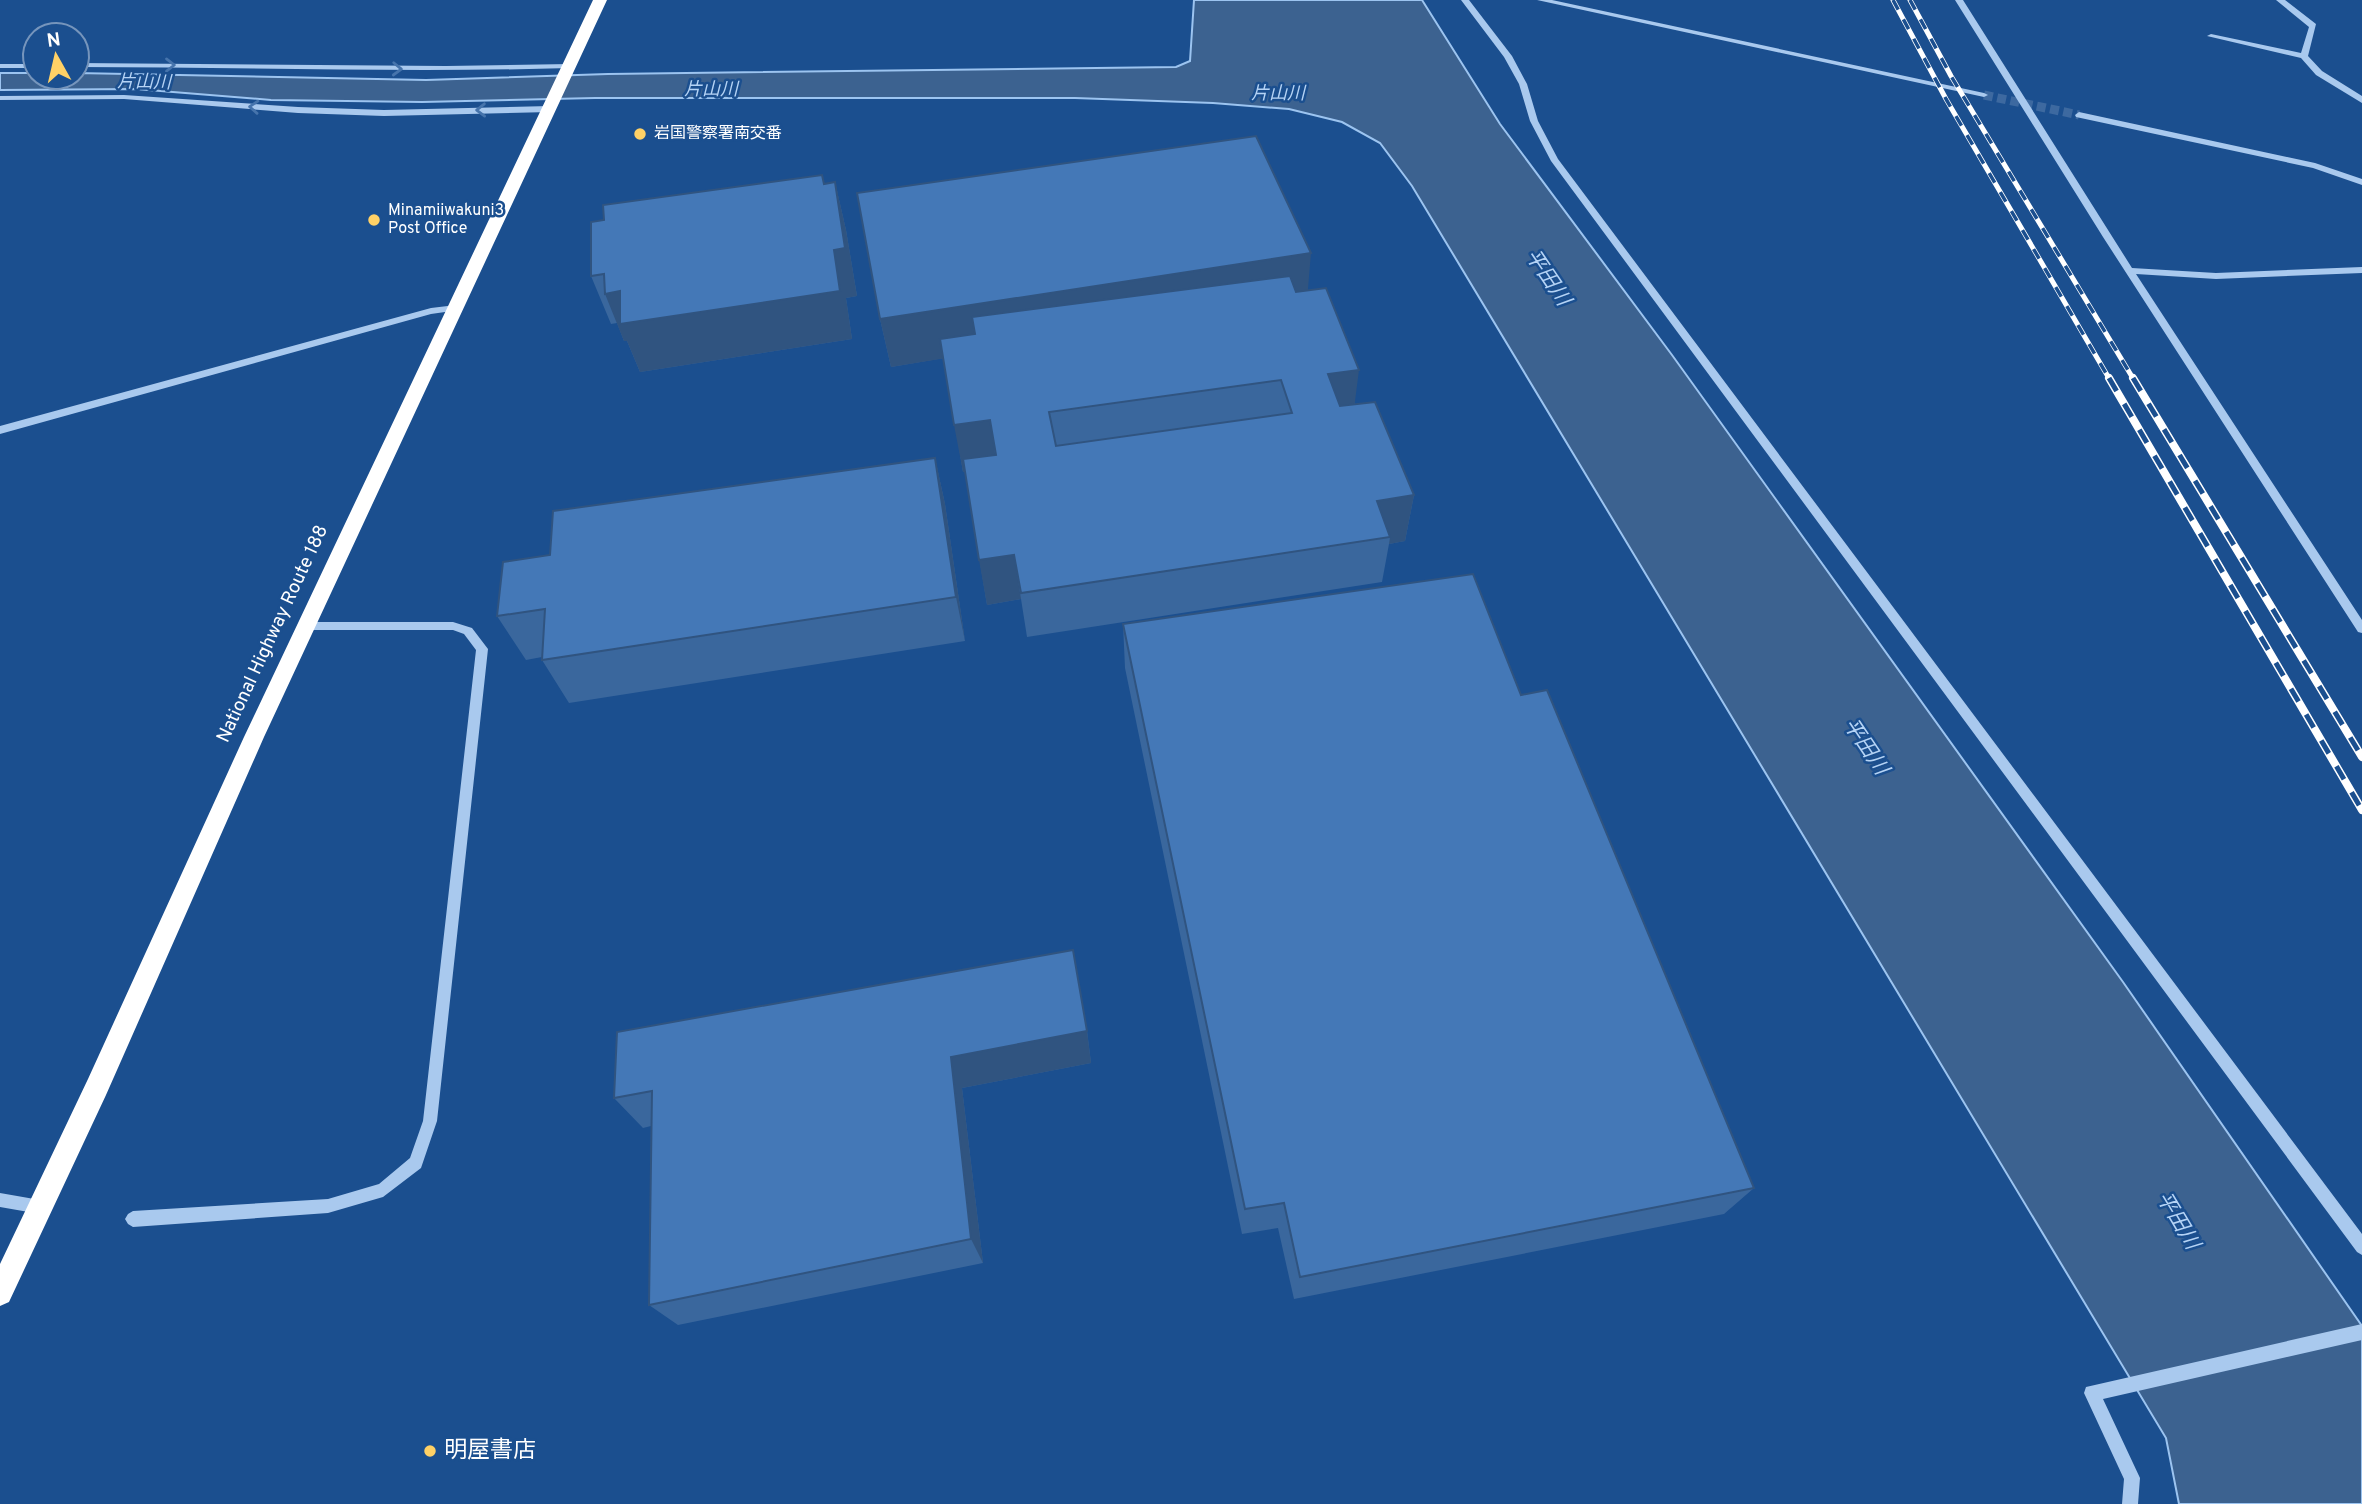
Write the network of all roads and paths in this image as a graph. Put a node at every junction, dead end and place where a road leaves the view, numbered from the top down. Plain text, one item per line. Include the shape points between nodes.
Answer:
1 (600, 0) edge
2 (1465, 0) edge
3 (1541, 0) edge
4 (1959, 0) edge
5 (2280, 0) edge
6 (2211, 36) dead end
7 (2304, 56) junction
8 (91, 65) edge
9 (0, 66) edge
10 (21, 66) edge
11 (569, 68) junction
12 (1984, 95) tunnel mouth
13 (0, 98) edge
14 (2362, 100) edge
15 (551, 106) junction
16 (2078, 115) tunnel mouth
17 (2362, 182) edge
18 (2362, 270) edge
19 (2132, 271) junction
20 (456, 308) junction
21 (0, 430) edge
22 (306, 626) junction
23 (2362, 629) edge
24 (0, 1200) edge
25 (40, 1207) junction
26 (133, 1219) dead end
27 (2362, 1247) edge
28 (0, 1293) edge
29 (2362, 1332) edge
30 (2117, 1386) joint
31 (2130, 1504) edge

1 - 11 highway, National Highway Route 188
2 - 27 street via 1508,55 1554,159
3 - 12 street
4 - 19 street via 2060,165
5 - 7 street via 2313,26
6 - 7 street
7 - 14 street via 2319,73
8 -> 11 street
9 - 10 street
11 - 15 highway, National Highway Route 188
15 -> 13 street via 384,113 124,97
15 - 20 highway, National Highway Route 188
16 - 17 street via 2315,166
18 - 19 street via 2216,276
19 - 23 street
20 - 21 street via 430,311
20 - 22 highway, National Highway Route 188
22 - 25 highway, National Highway Route 188
22 - 26 street via 453,626 468,631 482,649 430,1121 416,1163 383,1189 328,1206
24 - 25 street
25 - 28 highway, National Highway Route 188
29 - 30 street
30 - 31 street via 2092,1392 2132,1478

